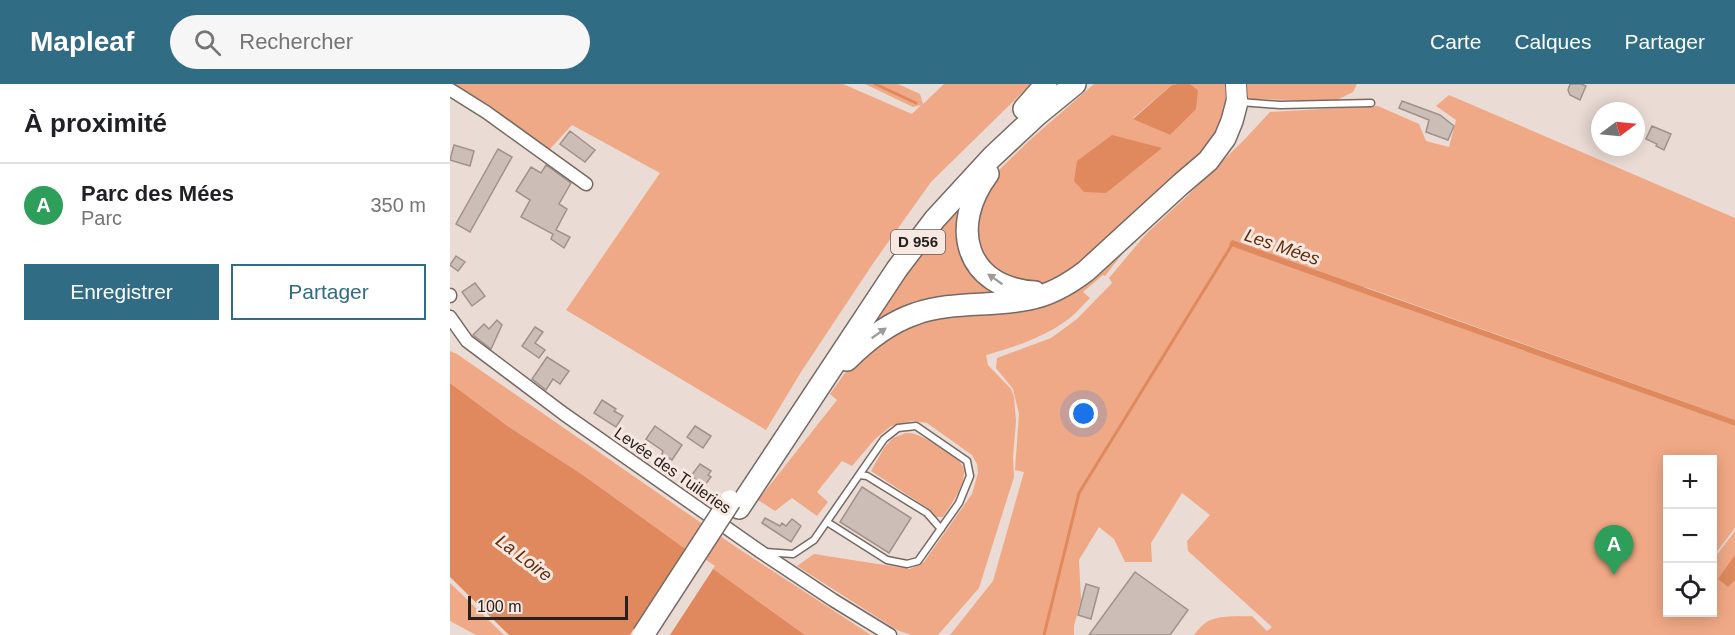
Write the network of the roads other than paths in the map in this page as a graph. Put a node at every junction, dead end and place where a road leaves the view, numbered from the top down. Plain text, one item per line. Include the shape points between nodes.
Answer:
1 (1046, 84) edge
2 (1054, 84) edge
3 (1075, 84) edge
4 (450, 91) edge
5 (1237, 93) edge
6 (1371, 103) dead end
7 (1030, 112) junction
8 (586, 184) dead end
9 (1051, 292) junction
10 (450, 317) edge
11 (821, 386) junction
12 (859, 475) junction
13 (734, 504) junction
14 (827, 522) junction
15 (941, 529) junction
16 (761, 552) junction
17 (643, 635) edge
18 (657, 635) edge
19 (890, 635) edge

1 - 7 highway, D 956
2 - 7 highway, D 956
3 - 7 highway, D 956
4 - 8 street
5 - 6 lane via 1280,105
5 - 9 highway, D 956 via 1225,138 1208,161 1086,271
9 -> 7 highway, D 956 via 1015,289 990,277 973,255 966,229 977,189
7 - 11 highway, D 956 via 935,219 897,269
7 - 13 highway, D 956 via 985,146 915,225 878,276
11 -> 9 highway, D 956 via 880,331 908,316 938,308 1029,299
10 - 16 street, Levée des Tuileries via 466,341 512,376
11 - 13 highway, D 956
12 - 14 lane
12 - 15 lane via 867,476 927,513
12 - 15 lane via 884,439 898,428 916,426 943,443 966,461 970,476 959,503
13 - 17 highway, D 956, bridge
13 - 18 highway, D 956
14 - 15 lane via 887,560 907,564 918,561
14 - 16 lane via 814,540 792,554
16 - 19 street, Levée des Tuileries

